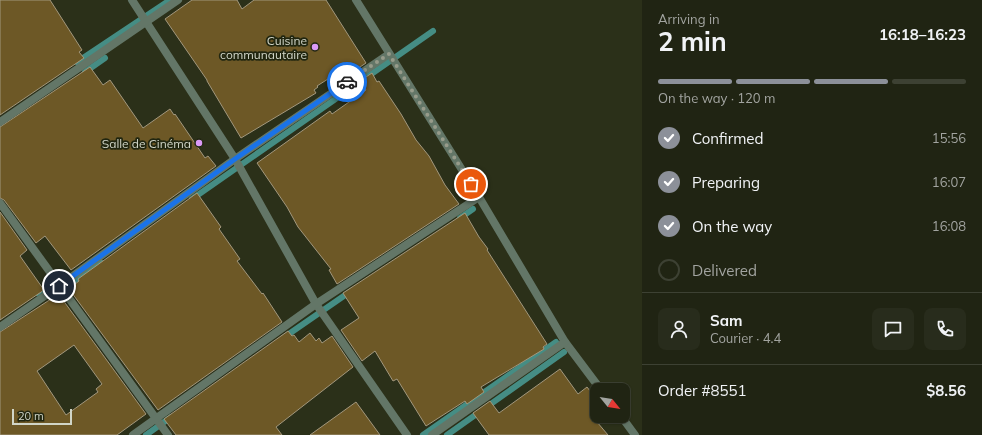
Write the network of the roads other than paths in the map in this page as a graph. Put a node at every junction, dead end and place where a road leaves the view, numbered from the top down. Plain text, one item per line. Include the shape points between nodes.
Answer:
1 (132, 0) edge
2 (178, 0) edge
3 (356, 0) edge
4 (145, 21) junction
5 (389, 54) junction
6 (0, 122) edge
7 (235, 159) junction
8 (479, 197) junction
9 (0, 203) edge
10 (59, 286) junction
11 (316, 304) junction
12 (0, 327) edge
13 (565, 342) junction
14 (596, 383) edge
15 (156, 419) junction
16 (627, 423) edge
17 (133, 435) edge
18 (168, 435) edge
19 (407, 435) edge
20 (432, 435) edge
21 (636, 435) edge

1 - 4 street
2 - 4 street
3 - 5 street
4 - 6 street
4 - 7 street
5 - 7 street
5 - 8 street
7 - 10 street
7 - 11 street
8 - 11 street
8 - 13 street
9 - 10 street
10 - 12 street
10 - 15 street
11 - 15 street
11 - 19 street
13 - 14 street
13 - 20 street
15 - 17 street
15 - 18 street
16 - 21 street

